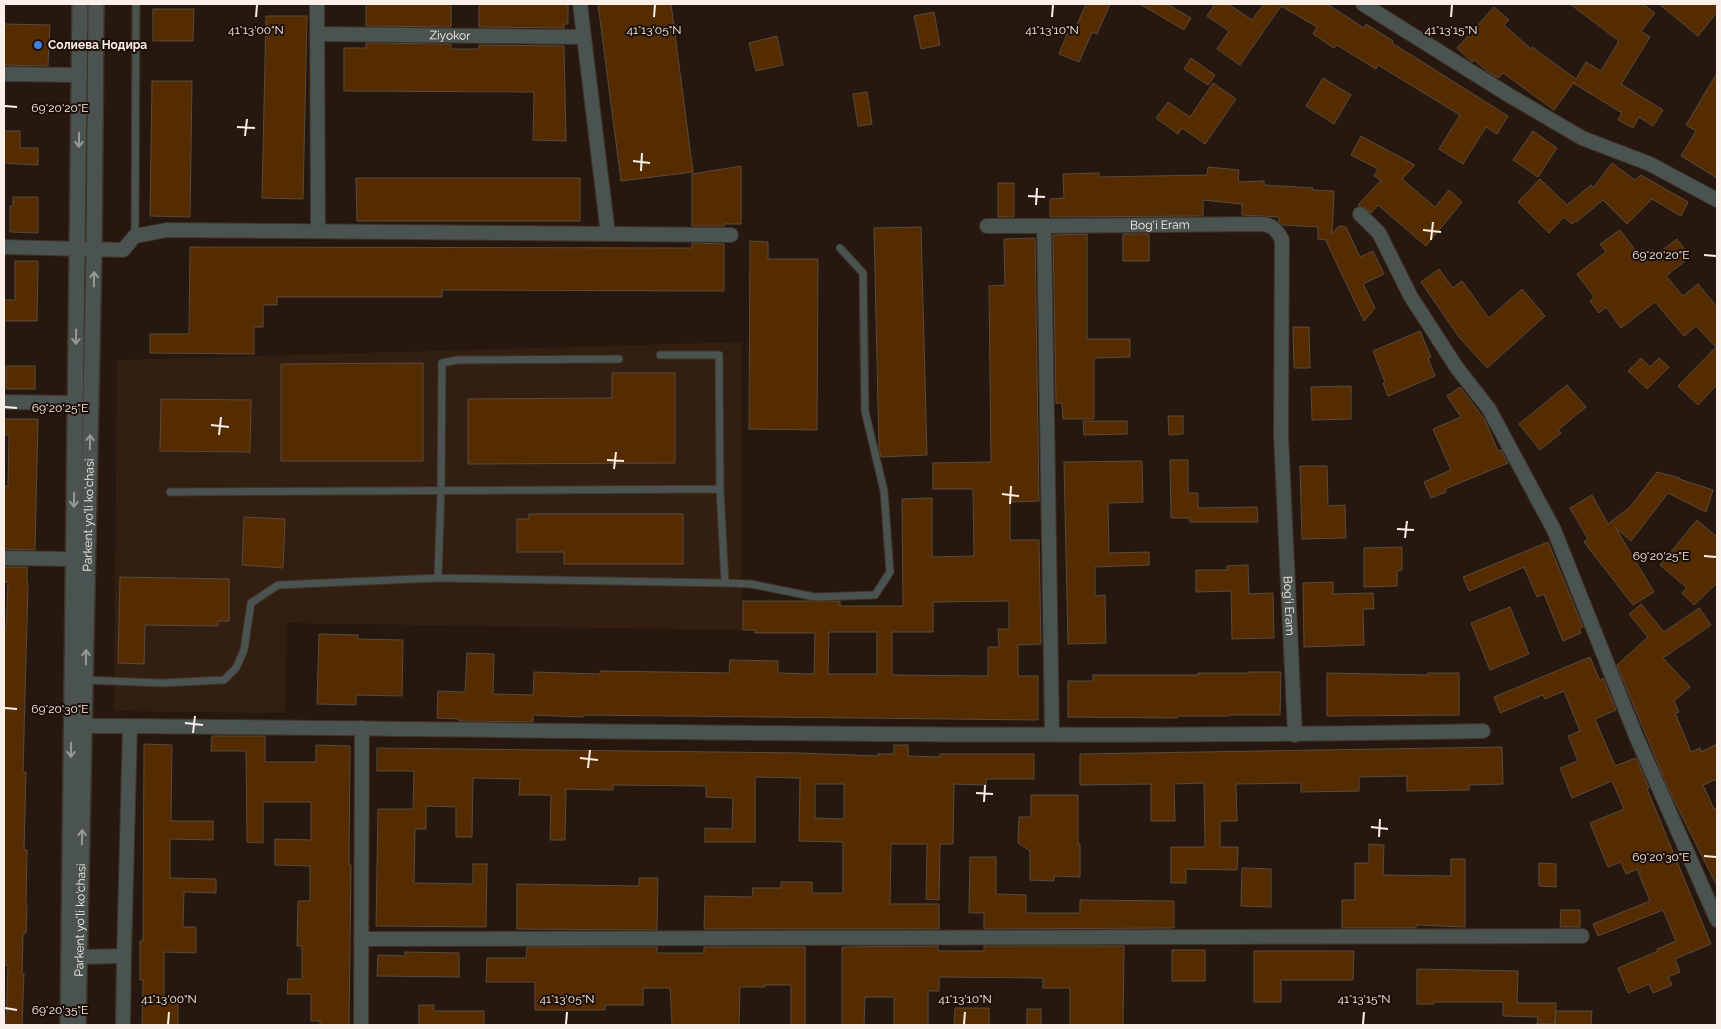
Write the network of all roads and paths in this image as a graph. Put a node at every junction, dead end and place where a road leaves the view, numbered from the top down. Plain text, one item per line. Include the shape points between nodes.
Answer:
1 (80, 4) edge
2 (96, 4) edge
3 (136, 4) edge
4 (317, 4) edge
5 (580, 4) edge
6 (1362, 4) edge
7 (318, 34) junction
8 (584, 37) junction
9 (4, 74) edge
10 (80, 75) junction
11 (1717, 200) edge
12 (1360, 214) dead end
13 (987, 226) dead end
14 (1044, 226) junction
15 (318, 231) junction
16 (608, 234) junction
17 (730, 235) dead end
18 (135, 236) junction
19 (4, 247) edge
20 (77, 248) junction
21 (840, 248) dead end
22 (94, 249) junction
23 (660, 355) dead end
24 (619, 360) dead end
25 (4, 402) edge
26 (75, 403) junction
27 (720, 489) junction
28 (441, 490) junction
29 (170, 492) dead end
30 (4, 558) edge
31 (73, 559) junction
32 (438, 578) junction
33 (725, 583) junction
34 (85, 680) junction
35 (78, 726) junction
36 (130, 726) junction
37 (362, 728) junction
38 (1483, 731) dead end
39 (1052, 734) junction
40 (1295, 735) junction
41 (1717, 920) edge
42 (1582, 936) dead end
43 (361, 939) junction
44 (124, 956) junction
45 (79, 958) junction
46 (68, 1025) edge
47 (78, 1025) edge
48 (124, 1025) edge
49 (361, 1025) edge

1 - 10 street, Parkent yo'li ko'chasi
2 - 22 street, Parkent yo'li ko'chasi
3 - 18 lane
4 - 7 street
5 - 8 street
6 - 11 street via 1582,138 1650,164
7 - 8 street, Ziyokor
7 - 15 street
8 - 16 street
9 - 10 street
10 -> 20 street, Parkent yo'li ko'chasi
12 - 41 street via 1379,232 1411,297 1457,368 1489,409 1554,530 1636,736
13 - 14 street, Bog'i Eram
14 - 39 street
14 - 40 street, Bog'i Eram via 1261,224 1276,230 1282,240 1281,435
15 - 16 street
15 - 18 street via 167,230
16 - 17 street
18 - 22 street via 123,250
19 - 20 street
20 - 22 street
20 -> 26 street, Parkent yo'li ko'chasi
21 - 33 lane via 863,273 865,411 884,491 890,572 875,595 815,597 750,584
34 -> 22 street, Parkent yo'li ko'chasi
23 - 27 lane via 719,355
24 - 28 lane via 442,362
25 - 26 street
26 -> 31 street, Parkent yo'li ko'chasi
27 - 28 lane
27 - 33 lane
28 - 29 lane
28 - 32 lane
30 - 31 street
31 - 35 street, Parkent yo'li ko'chasi
32 - 33 lane
32 - 34 lane via 278,585 251,604 244,650 236,668 224,680 161,683
34 - 35 street, Parkent yo'li ko'chasi
35 - 36 street
45 -> 35 street, Parkent yo'li ko'chasi
35 -> 46 street, Parkent yo'li ko'chasi
36 - 37 street
36 - 44 street
37 - 39 street
37 - 43 street
38 - 40 street
39 - 40 street
42 - 43 street
43 - 49 street
44 - 45 street
44 - 48 street
45 - 47 street, Parkent yo'li ko'chasi

